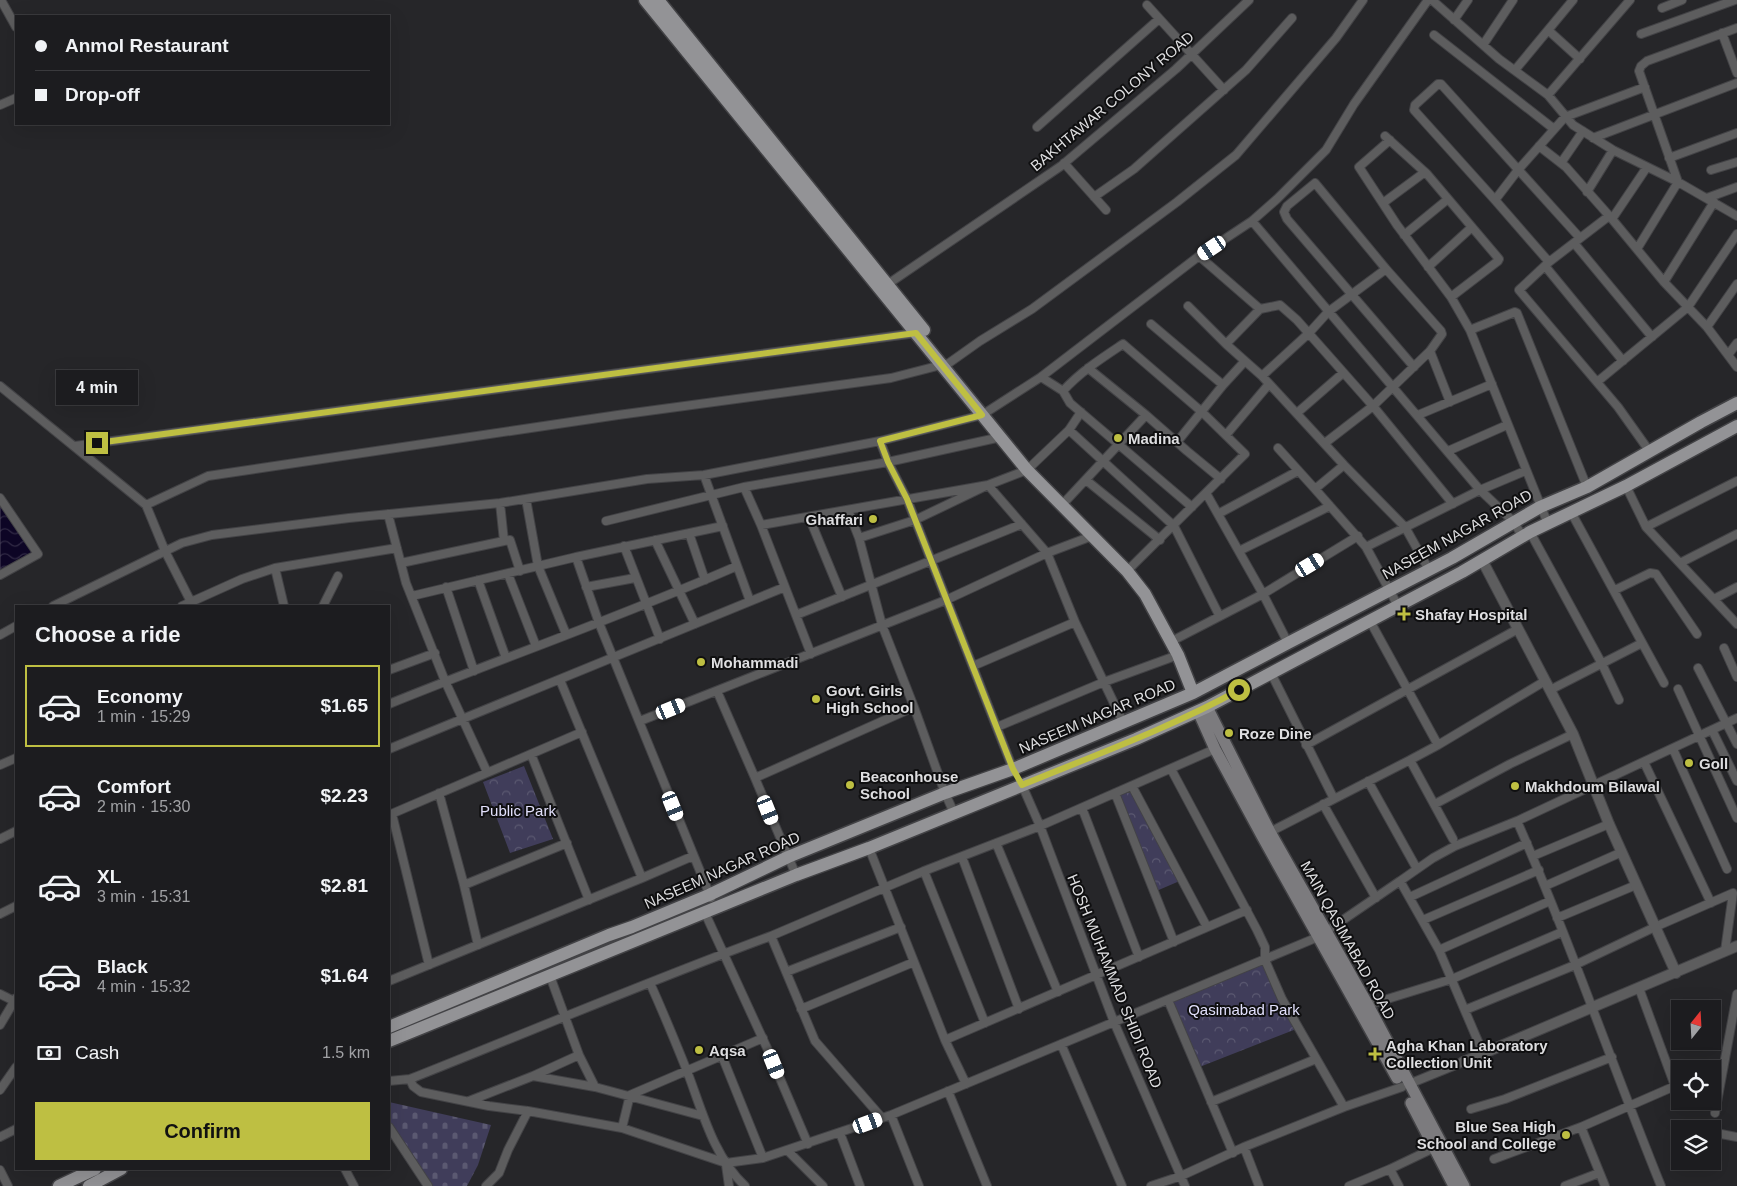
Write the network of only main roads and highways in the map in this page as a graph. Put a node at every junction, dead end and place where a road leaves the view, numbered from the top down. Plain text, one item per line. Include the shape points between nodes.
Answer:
1 (645, 0) edge
2 (658, 0) edge
3 (945, 364) junction
4 (1737, 404) edge
5 (1737, 426) edge
6 (1304, 634) junction
7 (1313, 651) junction
8 (1193, 693) junction
9 (1202, 709) junction
10 (1013, 769) junction
11 (1022, 785) junction
12 (1266, 834) junction
13 (1322, 935) junction
14 (390, 1031) edge
15 (1406, 1086) junction
16 (93, 1170) edge
17 (119, 1170) edge
18 (60, 1186) edge
19 (89, 1186) edge
20 (1454, 1186) edge
21 (1464, 1186) edge

1 - 3 main road via 916,333
2 - 3 main road via 888,284
3 - 8 main road via 1028,470 1127,571 1178,654
4 - 6 main road, NASEEM NAGAR ROAD via 1587,487 1540,507 1430,570
5 - 7 main road, NASEEM NAGAR ROAD via 1626,486 1526,534
6 - 7 main road
6 - 8 main road, NASEEM NAGAR ROAD
7 - 9 main road, NASEEM NAGAR ROAD
8 - 10 main road, NASEEM NAGAR ROAD
9 - 11 main road, NASEEM NAGAR ROAD
9 - 12 main road, MAIN QASIMABAD ROAD
9 - 12 main road, MAIN QASIMABAD ROAD via 1215,749
10 - 11 main road
10 - 14 main road, NASEEM NAGAR ROAD via 945,793 788,858
11 - 14 main road, NASEEM NAGAR ROAD via 550,976
12 - 13 main road, MAIN QASIMABAD ROAD
13 - 15 main road, MAIN QASIMABAD ROAD
13 - 15 main road, MAIN QASIMABAD ROAD via 1368,1005
15 - 20 main road, MAIN QASIMABAD ROAD
15 - 21 main road, MAIN QASIMABAD ROAD
16 - 18 main road
17 - 19 main road

